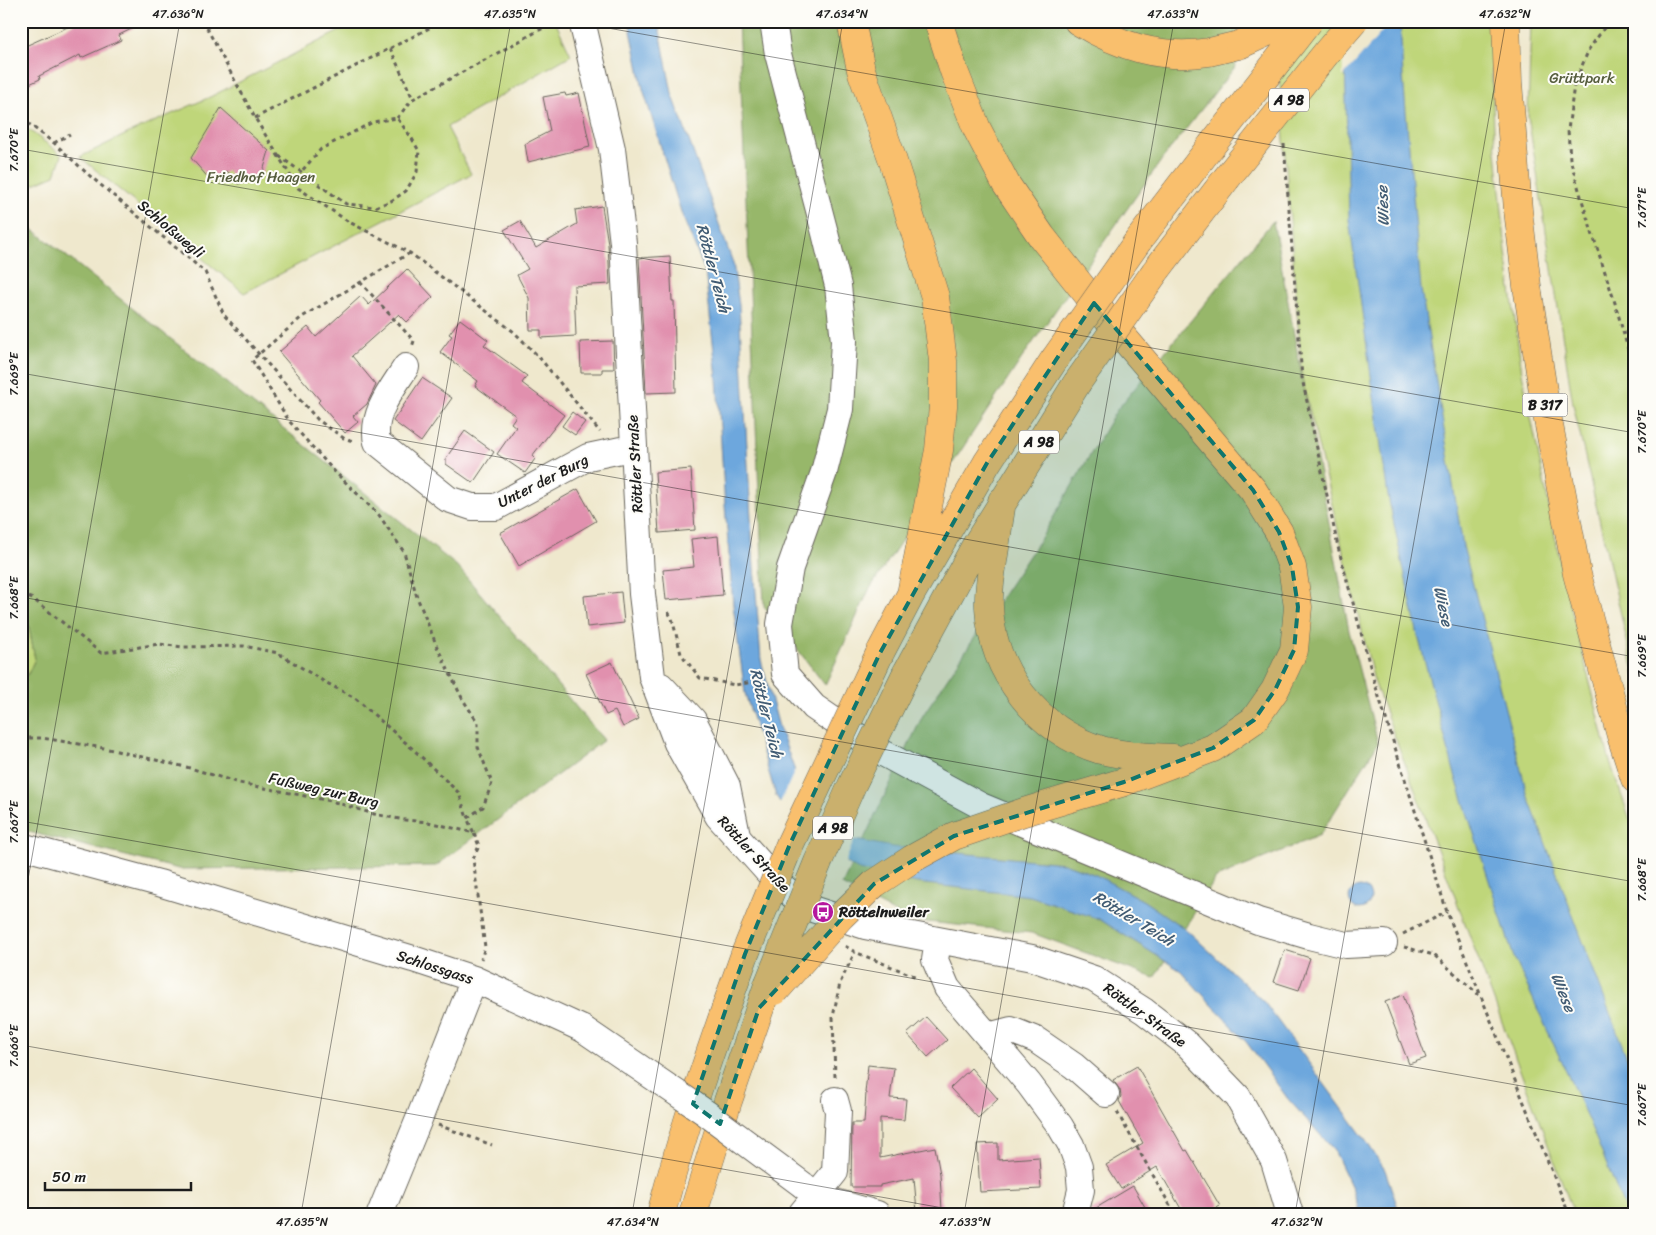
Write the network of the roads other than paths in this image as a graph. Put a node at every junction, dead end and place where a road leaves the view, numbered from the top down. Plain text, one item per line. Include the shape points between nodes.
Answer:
1 (582, 21) edge
2 (773, 21) edge
3 (851, 21) edge
4 (938, 21) edge
5 (1078, 21) edge
6 (1291, 21) edge
7 (1309, 21) edge
8 (1354, 21) edge
9 (1506, 21) edge
10 (406, 367) road end
11 (624, 451) junction
12 (1002, 501) junction
13 (911, 594) junction
14 (1184, 758) junction
15 (1635, 779) edge
16 (21, 846) edge
17 (938, 941) junction
18 (1384, 942) road end
19 (474, 979) junction
20 (768, 995) junction
21 (988, 1036) junction
22 (1106, 1094) road end
23 (835, 1100) road end
24 (807, 1198) edge
25 (380, 1214) edge
26 (661, 1214) edge
27 (693, 1214) edge
28 (877, 1214) edge
29 (1075, 1214) edge
30 (1290, 1214) edge

1 - 11 street, Röttler Straße via 612,149 623,243
2 - 18 street via 778,54 838,286 844,341 840,409 824,472 790,568 780,624 785,674 814,707 830,718 883,753 981,806 1258,921 1346,944
3 - 13 main road via 860,70 892,158 935,297 943,361 939,450
4 - 14 main road via 977,129 1006,184 1100,310 1253,490 1279,532 1292,568 1298,608 1294,650 1275,690 1254,720 1213,748
5 - 6 main road, bridge via 1102,36 1135,48 1176,55 1239,45
7 - 13 main road, A 98, bridge via 1138,241 1054,360 987,463
8 - 12 main road, A 98, bridge via 1154,272 1077,383
9 - 15 main road, B 317 via 1518,210 1545,404 1577,574
10 - 11 street, Unter der Burg via 381,405 375,433 377,442 448,499 472,507 496,507 588,456
11 - 17 street, Röttler Straße via 652,676 677,743 718,816 777,882 806,907 865,926
12 - 14 main road via 989,605 991,630 1013,684 1049,724 1075,740 1102,750 1142,757
12 - 20 main road, A 98, bridge via 906,674 818,862
13 - 26 main road, A 98, bridge via 790,844 745,954 707,1062
14 - 20 main road, bridge via 1124,782 954,836 912,859 874,884
16 - 19 street, Schlossgass via 169,886
17 - 21 street via 935,960 947,988
17 - 30 street, Röttler Straße via 1032,958 1094,979 1144,1011 1188,1045 1238,1097 1274,1161
19 - 24 street, Schlossgass, bridge via 583,1029 706,1114
19 - 25 street
20 - 27 main road, A 98 via 728,1101
21 - 22 street via 1011,1030 1036,1040 1074,1066
21 - 29 street via 1029,1084 1071,1145 1079,1167 1081,1190
23 - 24 street via 838,1111 835,1172
24 - 28 street

